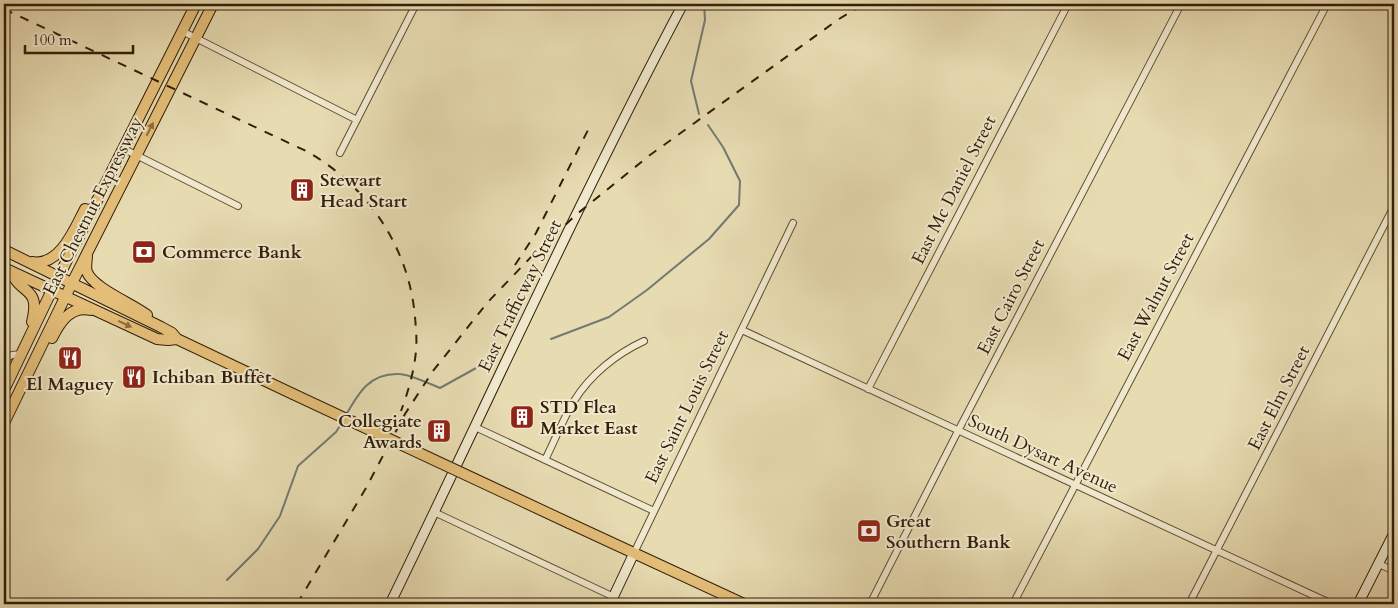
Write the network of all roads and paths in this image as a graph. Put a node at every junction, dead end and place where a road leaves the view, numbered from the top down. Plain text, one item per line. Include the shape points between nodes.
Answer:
1 (196, 4) edge
2 (213, 4) edge
3 (416, 4) edge
4 (683, 4) edge
5 (1068, 4) edge
6 (1180, 4) edge
7 (1327, 4) edge
8 (182, 31) junction
9 (196, 38) junction
10 (357, 120) junction
11 (122, 148) junction
12 (340, 153) dead end
13 (137, 156) junction
14 (238, 206) dead end
15 (1394, 206) edge
16 (793, 224) dead end
17 (4, 250) edge
18 (88, 250) junction
19 (26, 260) junction
20 (7, 270) edge
21 (59, 276) junction
22 (72, 283) junction
23 (52, 290) junction
24 (65, 296) junction
25 (98, 312) junction
26 (161, 327) junction
27 (742, 330) junction
28 (28, 340) junction
29 (177, 340) junction
30 (644, 341) dead end
31 (21, 354) junction
32 (4, 360) edge
33 (868, 389) junction
34 (4, 390) edge
35 (4, 423) edge
36 (475, 427) junction
37 (4, 430) edge
38 (958, 431) junction
39 (545, 460) junction
40 (1075, 485) junction
41 (654, 511) junction
42 (434, 512) junction
43 (1394, 533) edge
44 (1217, 551) junction
45 (634, 553) junction
46 (1379, 564) junction
47 (1394, 571) edge
48 (612, 600) edge
49 (390, 604) edge
50 (744, 604) edge
51 (870, 604) edge
52 (1013, 604) edge
53 (1189, 604) edge
54 (1332, 604) edge
55 (1358, 604) edge

1 - 8 main road, East Chestnut Expressway
2 - 9 main road, East Chestnut Expressway
3 - 10 street
4 - 36 main road, East Trafficway Street via 613,140
5 - 33 street, East Mc Daniel Street
6 - 38 street, East Cairo Street
7 - 40 street, East Walnut Street
8 - 9 street
8 - 11 main road, East Chestnut Expressway
9 - 10 street
13 -> 9 main road, East Chestnut Expressway
10 - 12 street
11 - 13 street
11 - 19 main road via 111,161 63,248 44,262
11 - 21 main road, East Chestnut Expressway
13 - 14 street
13 - 18 main road, East Chestnut Expressway
15 - 44 street, East Elm Street
16 - 27 street, East Saint Louis Street
17 - 19 main road
18 - 22 main road, East Chestnut Expressway
18 - 26 main road via 86,267 90,278
19 - 21 main road
20 - 23 main road
20 - 28 main road via 33,298 35,305
21 - 22 main road
21 - 23 main road, East Chestnut Expressway
22 - 24 main road, East Chestnut Expressway
22 - 26 main road
23 - 24 main road
23 - 28 main road, East Chestnut Expressway
24 - 25 main road
24 - 35 main road, East Chestnut Expressway
25 -> 29 main road via 158,339
25 - 37 main road via 78,309 62,320
26 - 29 main road
27 - 33 street, South Dysart Avenue
27 - 41 street, East Saint Louis Street
28 - 31 main road, East Chestnut Expressway
29 - 45 main road, bridge
30 - 39 street via 621,353 582,389
31 - 32 street
31 - 34 main road, East Chestnut Expressway
33 - 38 street, South Dysart Avenue
36 - 39 street
36 - 42 main road, East Trafficway Street
38 - 40 street, South Dysart Avenue
38 - 51 street, East Cairo Street
39 - 41 street
40 - 44 street, South Dysart Avenue
40 - 52 street, East Walnut Street
41 - 45 street, East Saint Louis Street
42 - 48 street
42 - 49 main road, East Trafficway Street
43 - 46 main road
44 - 53 street, East Elm Street
44 - 54 street, South Dysart Avenue
45 - 48 main road, East Saint Louis Street
45 - 50 main road
46 - 47 street
46 - 55 main road

